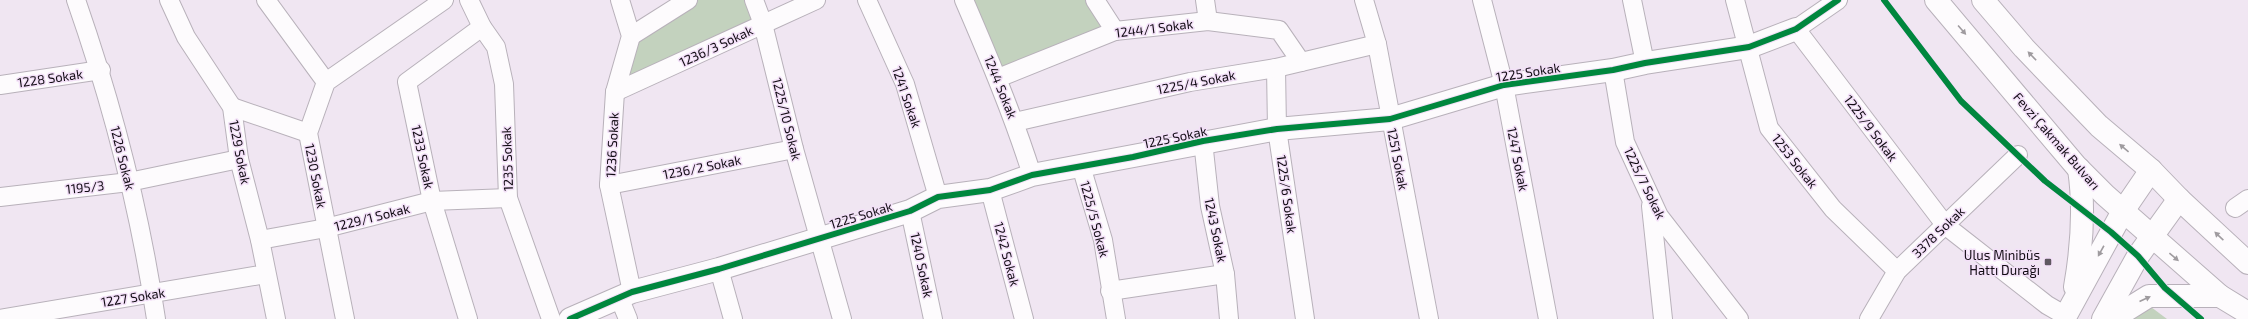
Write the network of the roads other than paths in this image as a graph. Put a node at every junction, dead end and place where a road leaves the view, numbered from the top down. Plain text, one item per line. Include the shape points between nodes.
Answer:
1 (76, 0) edge
2 (169, 0) edge
3 (266, 0) edge
4 (444, 0) edge
5 (469, 0) edge
6 (620, 0) edge
7 (688, 0) edge
8 (754, 0) edge
9 (816, 0) edge
10 (867, 0) edge
11 (964, 0) edge
12 (1095, 0) edge
13 (1205, 0) edge
14 (1364, 0) edge
15 (1482, 0) edge
16 (1632, 0) edge
17 (1735, 0) edge
18 (1838, 0) edge
19 (1936, 0) edge
20 (1983, 0) edge
21 (1208, 21) junction
22 (763, 24) junction
23 (482, 27) junction
24 (1796, 29) junction
25 (1115, 31) junction
26 (631, 36) junction
27 (1377, 44) junction
28 (1749, 47) junction
29 (1301, 62) junction
30 (1645, 63) junction
31 (1276, 68) junction
32 (101, 70) junction
33 (1613, 70) junction
34 (998, 78) junction
35 (326, 82) junction
36 (0, 85) edge
37 (1504, 85) junction
38 (615, 92) junction
39 (232, 107) junction
40 (1390, 119) junction
41 (1015, 122) junction
42 (1277, 129) junction
43 (308, 133) junction
44 (1203, 142) junction
45 (794, 149) junction
46 (2018, 155) dead end
47 (239, 159) junction
48 (1081, 166) junction
49 (2079, 169) junction
50 (2151, 170) junction
51 (1032, 175) junction
52 (129, 182) junction
53 (610, 186) junction
54 (990, 190) junction
55 (0, 197) edge
56 (938, 197) junction
57 (1650, 197) junction
58 (508, 198) junction
59 (2179, 199) junction
60 (432, 201) junction
61 (910, 211) junction
62 (2123, 211) junction
63 (1946, 226) junction
64 (326, 228) junction
65 (2151, 237) junction
66 (820, 238) junction
67 (260, 240) junction
68 (2248, 262) edge
69 (719, 269) junction
70 (1897, 271) junction
71 (266, 274) junction
72 (1225, 274) junction
73 (1110, 291) junction
74 (152, 294) junction
75 (626, 295) junction
76 (2220, 296) junction
77 (2067, 313) edge
78 (2248, 313) edge
79 (0, 319) edge
80 (156, 319) edge
81 (276, 319) edge
82 (345, 319) edge
83 (468, 319) edge
84 (551, 319) edge
85 (570, 319) edge
86 (628, 319) edge
87 (733, 319) edge
88 (842, 319) edge
89 (933, 319) edge
90 (1024, 319) edge
91 (1116, 319) edge
92 (1229, 319) edge
93 (1305, 319) edge
94 (1429, 319) edge
95 (1548, 319) edge
96 (1663, 319) edge
97 (1739, 319) edge
98 (1870, 319) edge
99 (2103, 319) edge
100 (2112, 319) edge

1 - 32 street, 1226 Sokak
2 - 39 street, 1229 Sokak via 186,37
3 - 35 street
4 - 35 street
5 - 23 street, 1235 Sokak
6 - 26 street
7 - 26 street
8 - 22 street, 1225/10 Sokak
9 - 22 street, 1236/3 Sokak
10 - 56 street, 1241 Sokak via 905,84
11 - 34 street, 1244 Sokak
12 - 25 street
13 - 21 street
14 - 27 street, 1251 Sokak
15 - 37 street, 1247 Sokak
16 - 30 street
17 - 28 street, 1253 Sokak
18 - 24 street
19 -> 49 main road, Fevzi Çakmak Bulvarı
50 -> 20 main road via 2099,126 2024,48
21 - 25 street, 1244/1 Sokak
21 - 29 street, 1244/1 Sokak via 1279,30
22 - 38 street, 1236/3 Sokak
22 - 45 street, 1225/10 Sokak
23 - 58 street, 1235 Sokak via 496,47 504,84
23 - 60 street, 1233 Sokak via 408,82
24 - 28 main road, 1225 Sokak
24 - 63 street, 1225/9 Sokak
25 - 34 street, 1244/1 Sokak
26 - 38 street, 1236 Sokak
27 - 29 street, 1225/4 Sokak
27 - 40 street, 1251 Sokak
28 - 30 main road, 1225 Sokak
28 - 70 street, 1253 Sokak via 1769,128 1833,209
29 - 31 street, 1225/4 Sokak
30 - 33 main road, 1225 Sokak
31 - 41 street, 1225/4 Sokak via 1190,82
31 - 42 street, 1225/6 Sokak
32 - 36 street, 1228 Sokak
32 - 52 street, 1226 Sokak
33 - 37 main road, 1225 Sokak
33 - 57 street, 1225/7 Sokak via 1625,142
34 - 41 street, 1244 Sokak
35 - 43 street, 1230 Sokak
37 - 40 main road, 1225 Sokak
37 - 95 street, 1247 Sokak
38 - 53 street, 1236 Sokak
39 - 43 street
39 - 47 street, 1229 Sokak
40 - 42 main road, 1225 Sokak
40 - 94 street, 1251 Sokak
41 - 51 street, 1244 Sokak
42 - 44 main road, 1225 Sokak
42 - 93 street, 1225/6 Sokak
43 - 64 street, 1230 Sokak
44 - 48 main road, 1225 Sokak
44 - 72 street, 1243 Sokak via 1210,206
45 - 53 street, 1236/2 Sokak
45 - 66 street, 1225/10 Sokak
46 - 63 street, 3378 Sokak
47 - 52 street, 1195/3
47 - 67 street, 1229 Sokak
48 - 51 main road, 1225 Sokak
48 - 73 street, 1225/5 Sokak via 1104,240
49 - 62 main road, Fevzi Çakmak Bulvarı
49 - 77 main road via 2083,197 2083,226 2079,264
50 - 59 main road
50 - 62 main road
51 - 54 main road, 1225 Sokak
52 - 55 street, 1195/3
52 - 74 street, 1226 Sokak
53 - 75 street, 1236 Sokak
54 - 56 main road, 1225 Sokak
54 - 90 street, 1242 Sokak
56 - 61 main road, 1225 Sokak
57 - 96 street
57 - 97 street, 1225/7 Sokak via 1659,216
58 - 60 street, 1229/1 Sokak
58 - 84 street, 1235 Sokak
59 - 65 main road
68 -> 59 main road
60 - 64 street, 1229/1 Sokak
60 - 83 street, 1233 Sokak
61 - 66 main road, 1225 Sokak
61 - 89 street, 1240 Sokak
62 - 65 main road, Fevzi Çakmak Bulvarı
62 -> 77 main road
63 - 70 street, 3378 Sokak
63 - 77 street, 1225/9 Sokak via 2047,305
64 - 67 street, 1229/1 Sokak
64 - 82 street, 1230 Sokak
65 -> 76 main road, Fevzi Çakmak Bulvarı
65 - 99 main road via 2129,269
66 - 69 main road, 1225 Sokak
66 - 88 street, 1225/10 Sokak
67 - 71 street, 1229 Sokak
69 - 75 main road, 1225 Sokak
69 - 87 street
70 - 98 street, 3378 Sokak
71 - 74 street, 1227 Sokak
71 - 81 street, 1229 Sokak
72 - 73 street
72 - 92 street, 1243 Sokak
73 - 91 street, 1225/5 Sokak
74 - 79 street, 1227 Sokak
74 - 80 street, 1226 Sokak
75 - 85 main road, 1225 Sokak
75 - 86 street, 1236 Sokak
76 - 78 main road, Fevzi Çakmak Bulvarı
100 -> 76 main road via 2149,296

